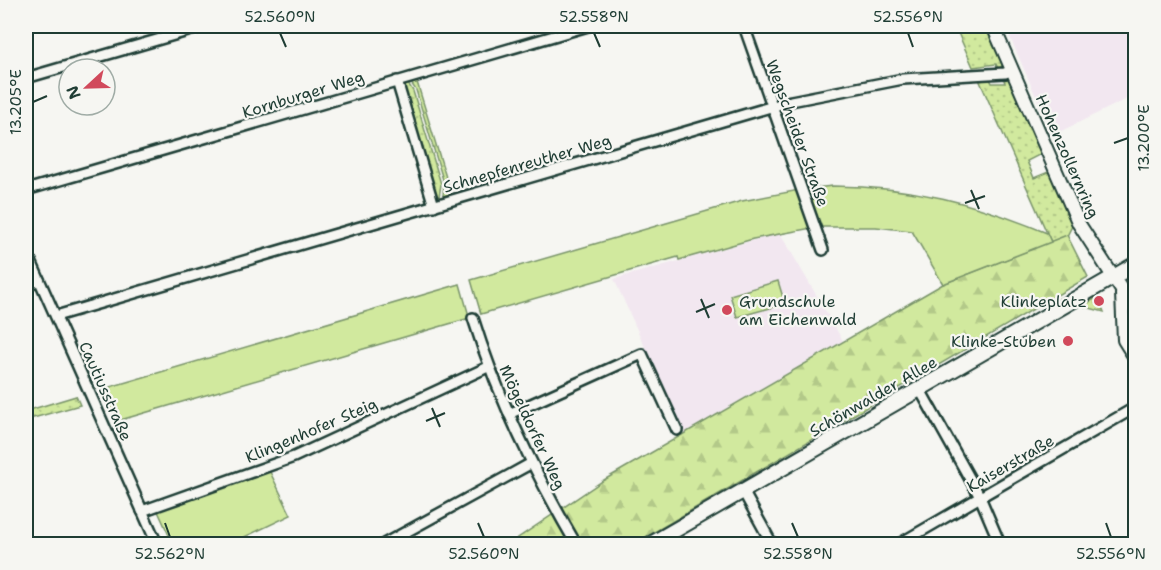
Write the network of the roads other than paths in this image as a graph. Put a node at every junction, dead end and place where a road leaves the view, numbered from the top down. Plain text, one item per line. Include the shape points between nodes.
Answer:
1 (205, 26) edge
2 (588, 26) edge
3 (744, 26) edge
4 (993, 26) edge
5 (1012, 70) junction
6 (26, 78) edge
7 (397, 81) junction
8 (773, 106) junction
9 (26, 190) edge
10 (434, 206) junction
11 (823, 249) dead end
12 (26, 250) edge
13 (1136, 264) edge
14 (1111, 276) junction
15 (39, 280) junction
16 (26, 286) edge
17 (1122, 294) junction
18 (1136, 312) edge
19 (56, 316) junction
20 (473, 318) dead end
21 (1136, 359) edge
22 (488, 367) junction
23 (920, 388) junction
24 (1136, 407) edge
25 (508, 414) junction
26 (677, 430) dead end
27 (530, 464) junction
28 (743, 491) junction
29 (980, 497) junction
30 (142, 511) junction
31 (158, 544) edge
32 (384, 544) edge
33 (576, 544) edge
34 (651, 544) edge
35 (772, 544) edge
36 (899, 544) edge
37 (1000, 544) edge

1 - 6 street
2 - 7 street, Kornburger Weg
3 - 8 street, Wegscheider Straße
4 - 5 street, Hohenzollernring
5 - 8 street, Schnepfenreuther Weg via 872,84
5 - 14 street, Hohenzollernring via 1079,224
7 - 9 street, Kornburger Weg
7 - 10 street
8 - 10 street, Schnepfenreuther Weg
8 - 11 street, Wegscheider Straße
10 - 19 street, Schnepfenreuther Weg
12 - 15 street, Cautiusstraße
13 - 14 main road, Schönwalder Allee
14 - 17 street, Hohenzollernring
14 - 23 main road, Schönwalder Allee
15 - 16 street
15 - 19 street, Cautiusstraße
17 - 18 street, Hohenzollernring
17 - 21 street, Hohenzollernring via 1124,339
19 - 30 street, Cautiusstraße
20 - 22 street, Mögeldorfer Weg
22 - 25 street, Mögeldorfer Weg
22 - 30 street, Klingenhofer Steig via 294,457
23 - 28 main road, Schönwalder Allee
23 - 29 street
24 - 29 street, Kaiserstraße
25 - 26 street via 642,354
25 - 27 street, Mögeldorfer Weg
27 - 32 street
27 - 33 street, Mögeldorfer Weg
28 - 34 main road, Schönwalder Allee
28 - 35 street
29 - 36 street, Kaiserstraße
29 - 37 street
30 - 31 street, Cautiusstraße

